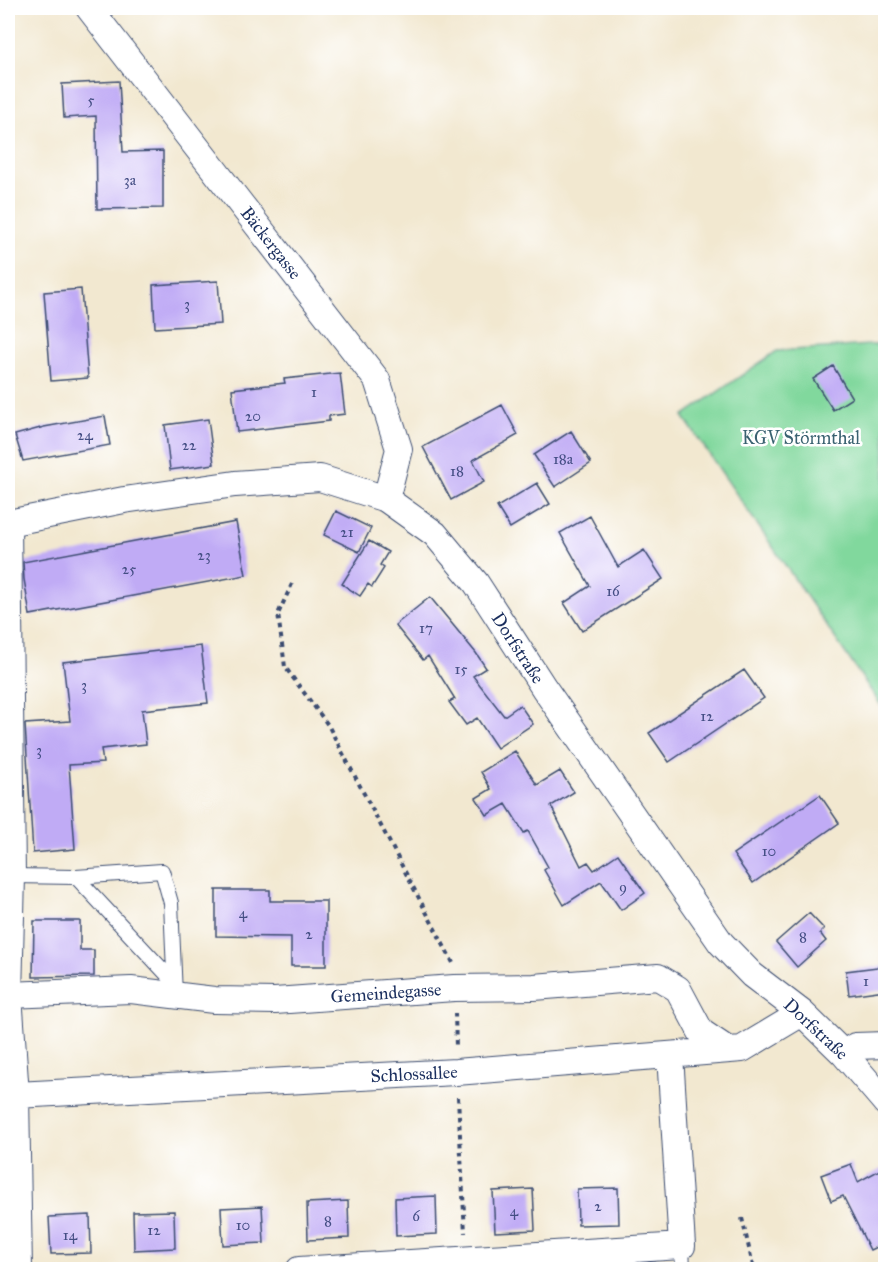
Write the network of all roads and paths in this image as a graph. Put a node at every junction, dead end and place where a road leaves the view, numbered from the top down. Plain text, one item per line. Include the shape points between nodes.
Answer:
1 (89, 8) edge
2 (386, 498) junction
3 (8, 523) edge
4 (292, 584) dead end
5 (12, 876) junction
6 (76, 877) junction
7 (454, 988) junction
8 (174, 989) junction
9 (8, 995) edge
10 (802, 1013) junction
11 (885, 1045) edge
12 (728, 1050) junction
13 (844, 1054) junction
14 (670, 1055) junction
15 (456, 1072) junction
16 (16, 1095) junction
17 (885, 1103) edge
18 (742, 1218) dead end
19 (682, 1258) edge
20 (467, 1259) junction
21 (19, 1269) edge
22 (298, 1269) edge
23 (754, 1269) edge

1 - 2 street, Bäckergasse via 377,380 399,449
2 - 3 street, Dorfstraße via 320,478 235,484 135,498
2 - 10 street, Dorfstraße via 435,534 476,583 721,943 752,975
3 - 5 street
4 - 7 path via 278,614 285,667 328,725 453,961
5 - 6 lane
5 - 9 street
6 - 8 lane
6 - 8 lane via 162,871 171,903
7 - 8 street, Gemeindegasse via 275,1001 214,1000
7 - 12 street, Gemeindegasse via 534,987 658,977 678,989 701,1032
7 - 15 path
8 - 9 street, Gemeindegasse
9 - 16 street
10 - 12 street, Schlossallee via 742,1049
10 - 13 street, Dorfstraße
11 - 13 street via 855,1046
12 - 14 street, Schlossallee
13 - 17 street, Dorfstraße
14 - 15 street, Schlossallee
14 - 19 street
15 - 16 street, Schlossallee
15 - 20 path
16 - 21 street
18 - 23 path
19 - 20 street
20 - 22 street

